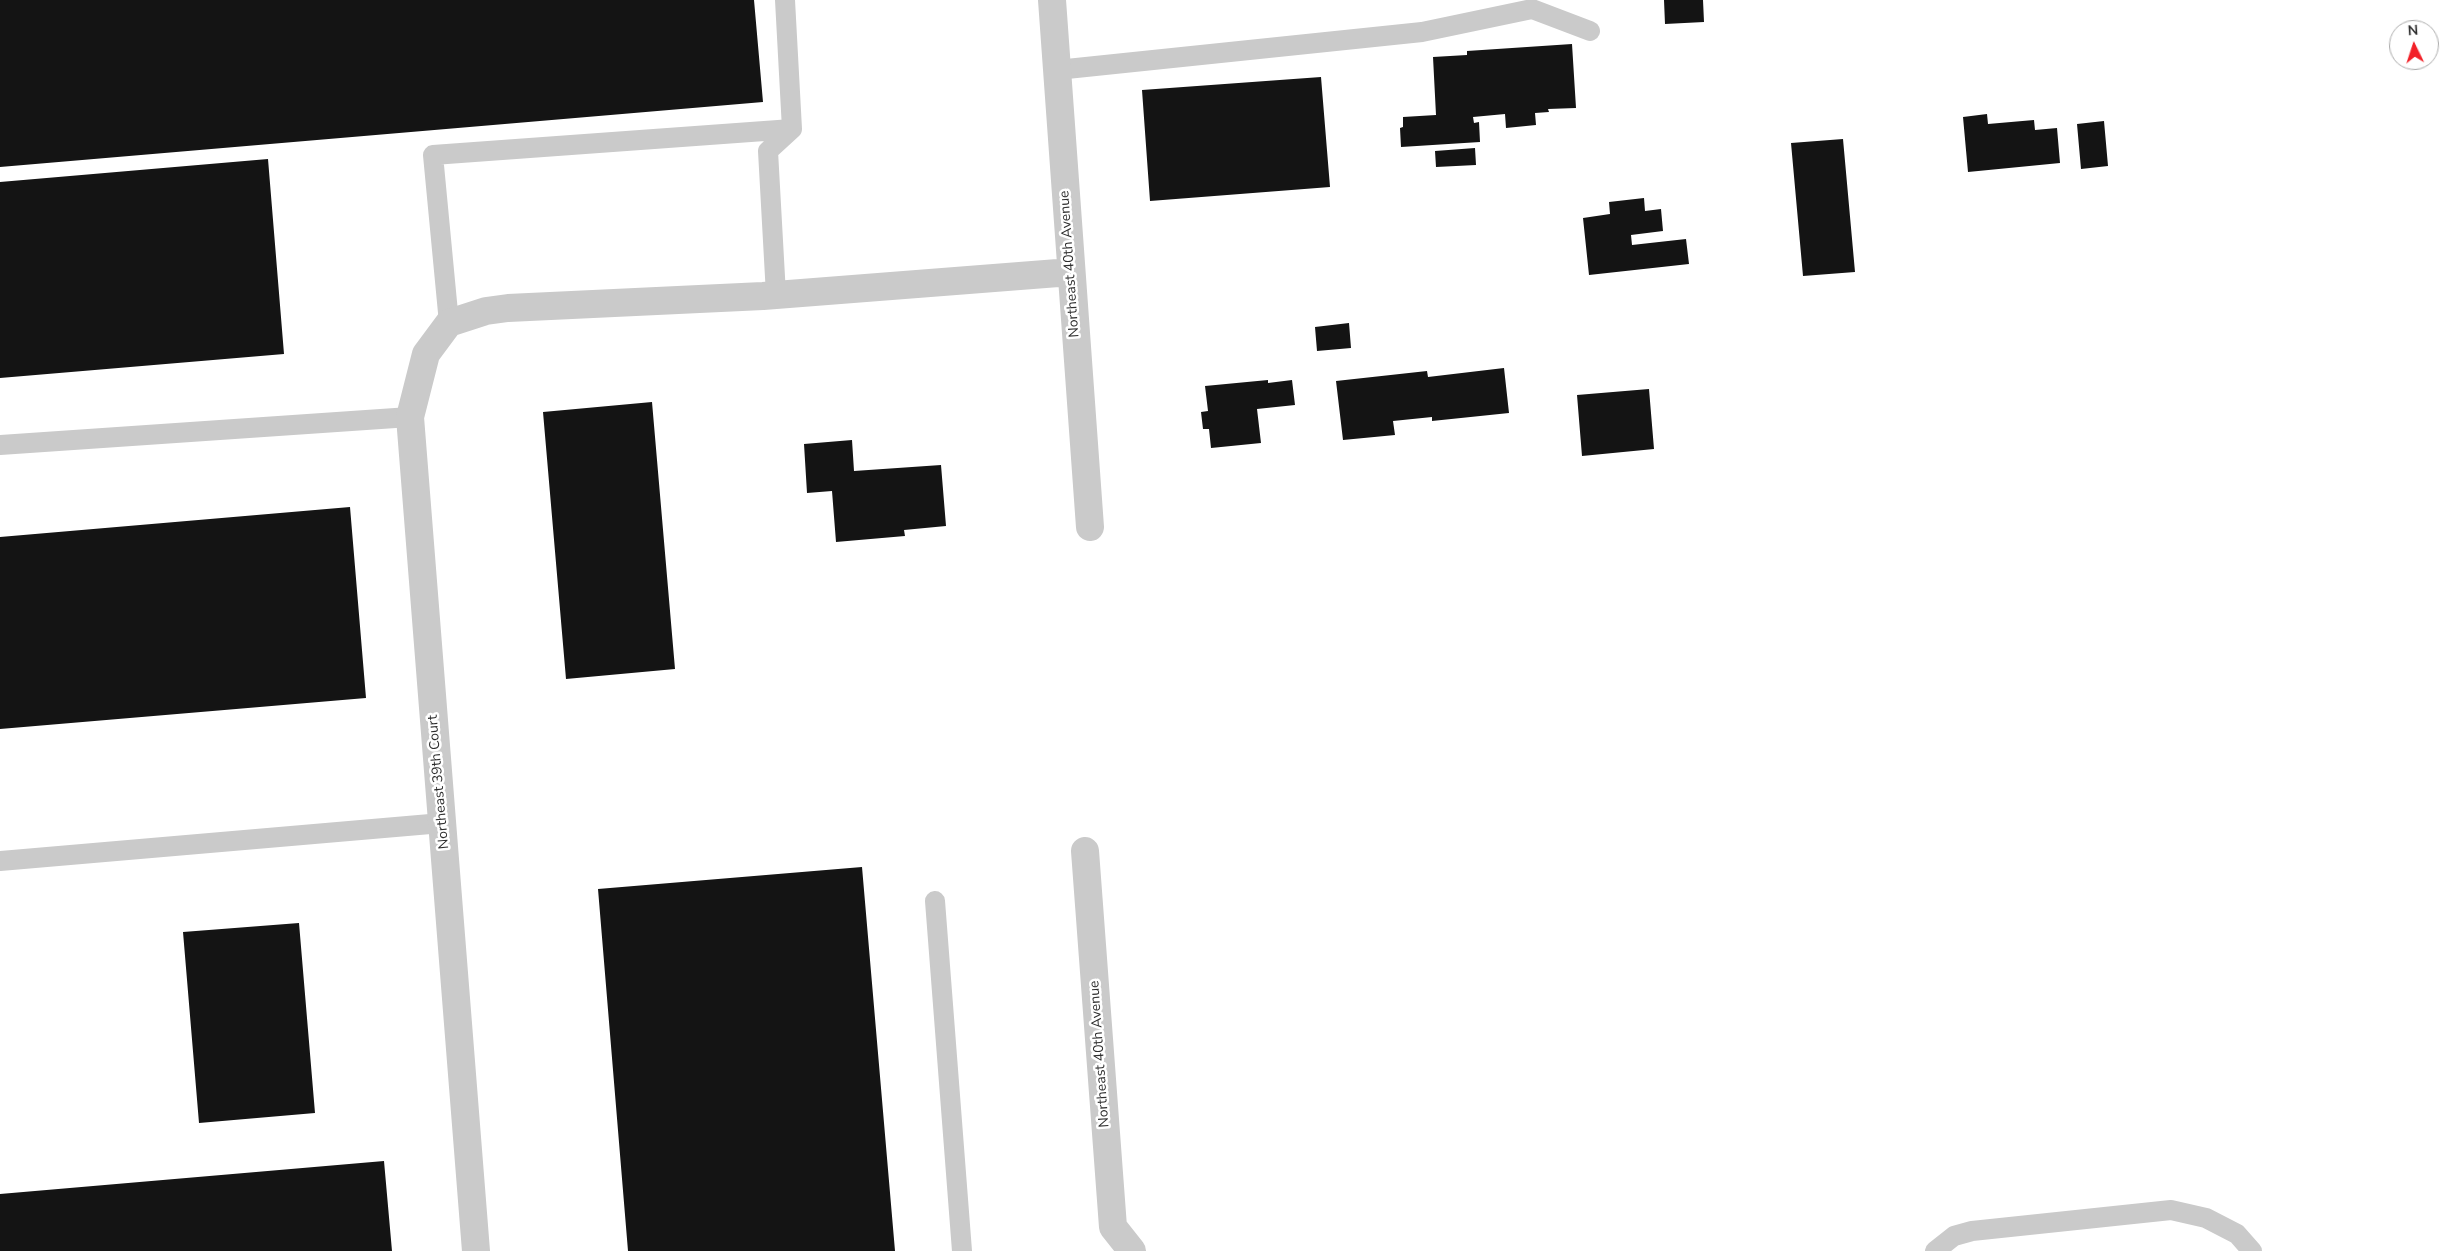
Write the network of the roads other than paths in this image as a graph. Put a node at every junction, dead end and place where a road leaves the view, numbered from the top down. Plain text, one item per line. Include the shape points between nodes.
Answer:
1 (785, 0) edge
2 (1052, 0) edge
3 (1590, 31) dead end
4 (1057, 70) junction
5 (792, 129) junction
6 (1071, 272) junction
7 (776, 295) junction
8 (449, 323) junction
9 (410, 417) junction
10 (0, 445) edge
11 (1090, 527) dead end
12 (442, 823) junction
13 (1085, 851) dead end
14 (0, 861) edge
15 (935, 901) dead end
16 (476, 1251) edge
17 (962, 1251) edge
18 (1132, 1251) edge
19 (1935, 1251) edge
20 (2252, 1251) edge

1 - 5 lane
2 - 4 street, Northeast 40th Avenue
3 - 4 lane via 1532,9 1422,32
4 - 6 street, Northeast 40th Avenue
5 - 7 lane via 768,151
5 - 8 lane via 433,155
6 - 7 street
6 - 11 street, Northeast 40th Avenue
7 - 8 street via 508,308 486,311
8 - 9 street, Northeast 39th Court via 426,354
9 - 10 lane
9 - 12 street, Northeast 39th Court
12 - 14 lane
12 - 16 street, Northeast 39th Court
13 - 18 street, Northeast 40th Avenue via 1113,1227
15 - 17 lane
19 - 20 lane via 1954,1236 1972,1230 2171,1210 2206,1218 2237,1234

